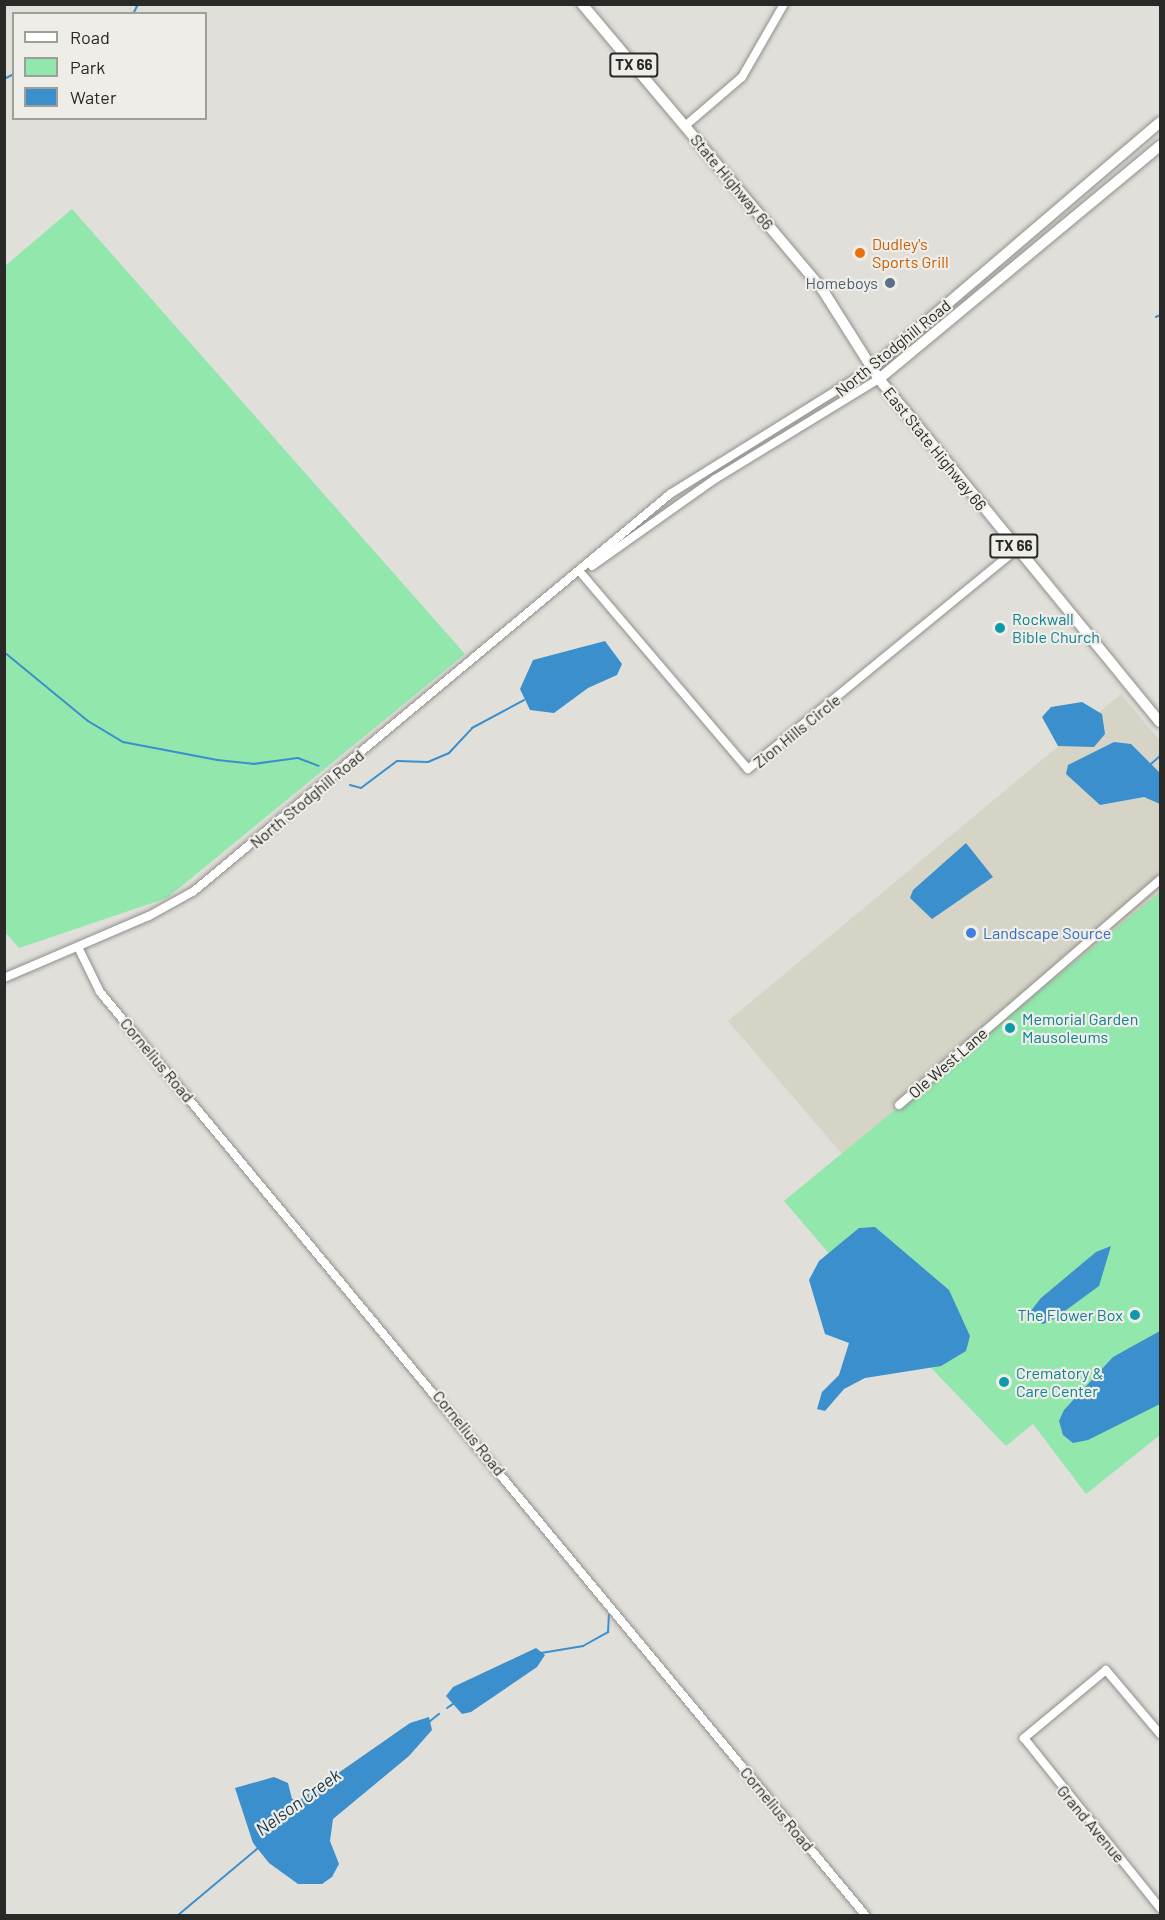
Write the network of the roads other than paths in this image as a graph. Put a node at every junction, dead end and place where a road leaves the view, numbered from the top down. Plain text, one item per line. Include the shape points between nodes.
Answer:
1 (582, 4) edge
2 (783, 4) edge
3 (1161, 122) edge
4 (685, 126) junction
5 (1161, 146) edge
6 (871, 369) junction
7 (879, 379) junction
8 (1017, 549) junction
9 (581, 573) junction
10 (1161, 722) edge
11 (1161, 880) edge
12 (78, 947) junction
13 (4, 978) edge
14 (899, 1105) dead end
15 (1161, 1734) edge
16 (1161, 1908) edge
17 (866, 1916) edge

1 - 4 main road, State Highway 66 / TX 66
2 - 4 street via 742,77
3 - 6 main road, North Stodghill Road
4 - 6 main road, State Highway 66 / TX 66 via 822,289
5 - 7 main road, North Stodghill Road
6 - 7 main road, East State Highway 66 / TX 66
6 - 9 street, North Stodghill Road via 687,482 610,542
7 - 8 main road, East State Highway 66 / TX 66
7 - 9 street, North Stodghill Road via 715,479
8 - 9 street, Zion Hills Circle via 748,770
8 - 10 main road, East State Highway 66 / TX 66
9 - 12 street, North Stodghill Road via 201,886 149,916
11 - 14 street, Ole West Lane
12 - 13 street, North Stodghill Road
12 - 17 street, Cornelius Road via 100,992
15 - 16 street, Grand Avenue via 1106,1670 1024,1738

